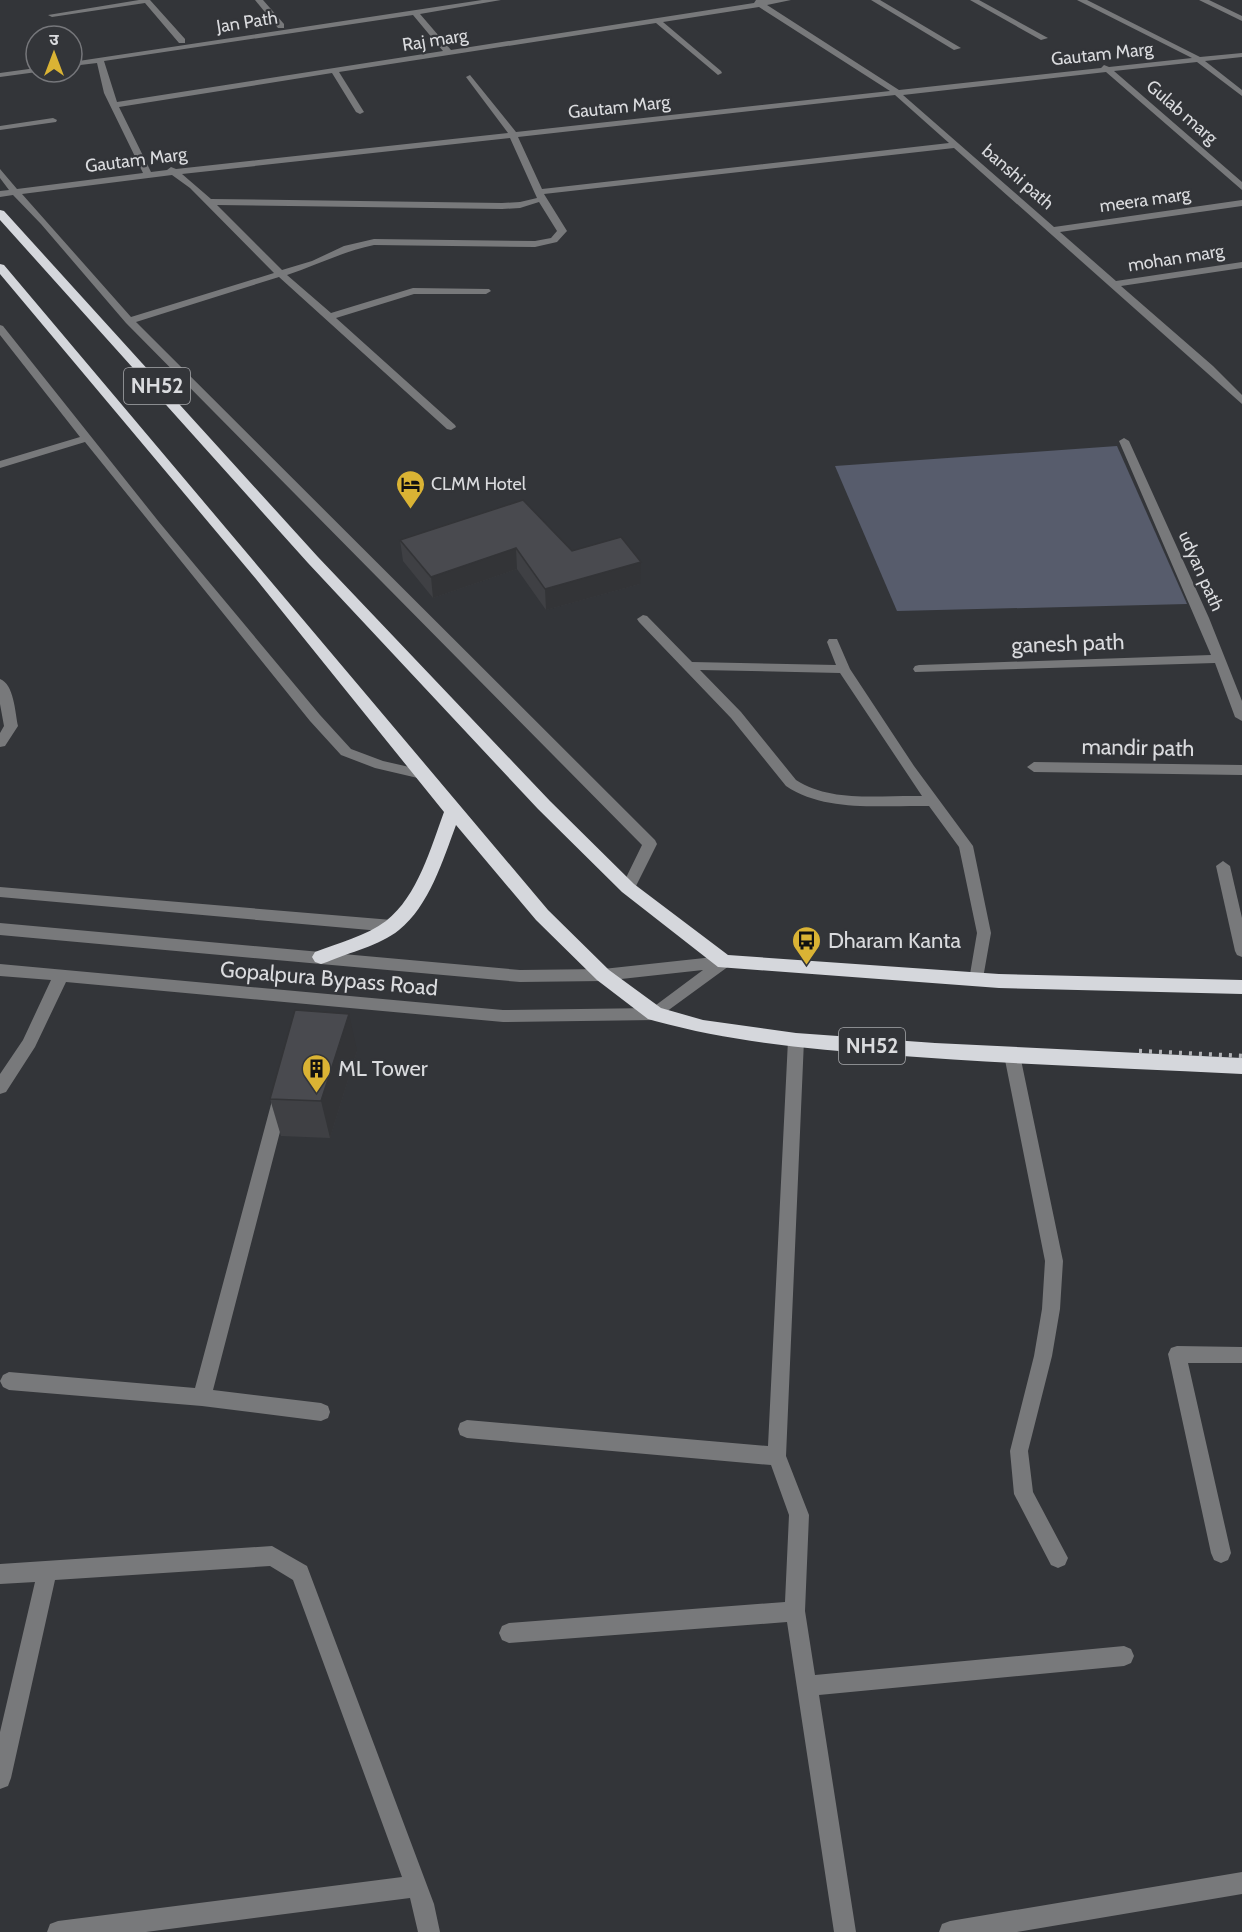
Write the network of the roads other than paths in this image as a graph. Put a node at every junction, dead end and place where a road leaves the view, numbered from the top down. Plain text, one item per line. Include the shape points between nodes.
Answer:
1 (146, 0) edge
2 (259, 0) edge
3 (459, 0) edge
4 (497, 0) edge
5 (787, 0) edge
6 (875, 0) edge
7 (974, 0) edge
8 (1081, 0) edge
9 (1203, 0) edge
10 (757, 2) edge
11 (414, 12) junction
12 (52, 15) dead end
13 (1242, 19) edge
14 (658, 21) junction
15 (281, 26) junction
16 (1044, 38) dead end
17 (182, 41) junction
18 (957, 48) dead end
19 (1242, 48) edge
20 (449, 53) junction
21 (84, 55) edge
22 (1242, 55) edge
23 (1195, 57) junction
24 (100, 60) junction
25 (84, 62) edge
26 (24, 64) edge
27 (1103, 67) junction
28 (0, 68) edge
29 (334, 70) junction
30 (24, 72) edge
31 (718, 73) dead end
32 (0, 75) edge
33 (470, 76) dead end
34 (893, 89) junction
35 (1242, 94) edge
36 (114, 105) junction
37 (360, 112) dead end
38 (53, 120) dead end
39 (0, 128) edge
40 (511, 132) junction
41 (956, 145) junction
42 (170, 169) junction
43 (0, 172) edge
44 (146, 172) junction
45 (8, 187) edge
46 (1242, 187) edge
47 (0, 194) edge
48 (540, 195) junction
49 (209, 202) junction
50 (1242, 203) edge
51 (0, 213) edge
52 (1052, 230) junction
53 (1242, 265) edge
54 (0, 267) edge
55 (282, 274) junction
56 (1114, 284) junction
57 (486, 291) dead end
58 (329, 317) junction
59 (129, 321) junction
60 (0, 328) edge
61 (1242, 401) edge
62 (451, 427) dead end
63 (87, 438) junction
64 (1124, 441) dead end
65 (0, 465) edge
66 (643, 619) dead end
67 (833, 642) dead end
68 (1219, 659) junction
69 (688, 666) junction
70 (844, 669) junction
71 (919, 669) dead end
72 (1, 686) edge
73 (1242, 717) edge
74 (0, 743) edge
75 (1034, 767) dead end
76 (1242, 770) edge
77 (422, 774) junction
78 (934, 801) junction
79 (453, 811) junction
80 (1223, 866) dead end
81 (628, 888) junction
82 (0, 892) edge
83 (392, 926) junction
84 (0, 928) edge
85 (1242, 951) edge
86 (321, 957) junction
87 (724, 962) junction
88 (0, 970) edge
89 (603, 975) junction
90 (62, 976) junction
91 (977, 980) junction
92 (1242, 987) edge
93 (655, 1014) junction
94 (796, 1040) junction
95 (1012, 1055) junction
96 (1242, 1066) edge
97 (286, 1078) edge
98 (0, 1087) edge
99 (1242, 1355) edge
100 (9, 1381) dead end
101 (202, 1397) junction
102 (321, 1412) dead end
103 (467, 1429) dead end
104 (777, 1456) junction
105 (1221, 1553) dead end
106 (1058, 1558) dead end
107 (47, 1572) junction
108 (0, 1574) edge
109 (795, 1611) junction
110 (509, 1633) dead end
111 (1124, 1656) dead end
112 (807, 1686) junction
113 (0, 1778) edge
114 (1242, 1883) edge
115 (416, 1886) junction
116 (58, 1932) edge
117 (429, 1932) edge
118 (845, 1932) edge
119 (950, 1932) edge

1 - 12 street
1 - 17 street
2 - 15 street
3 - 15 street, Jan Path
4 - 11 street, Jan Path
5 - 10 street, Raj marg
6 - 18 street
7 - 16 street
8 - 23 street
9 - 13 street
10 - 14 street, Raj marg
10 - 34 street, banshi path
11 - 20 street
11 - 24 street, Jan Path
14 - 20 street, Raj marg
14 - 31 street
15 - 17 street, Jan Path
17 - 21 street, Jan Path
19 - 23 street
20 - 29 street, Raj marg
22 - 23 street
23 - 27 street, Gautam Marg
23 - 35 street
24 - 25 street, Jan Path
24 - 36 street
26 - 28 street
27 - 34 street, Gautam Marg
27 - 46 street, Gulab marg
29 - 36 street, Raj marg
29 - 37 street
30 - 32 street
33 - 40 street
34 - 40 street, Gautam Marg
34 - 41 street, banshi path
36 - 44 street
38 - 39 street
40 - 42 street, Gautam Marg
40 - 48 street
41 - 48 street
41 - 52 street, banshi path
42 - 44 street, Gautam Marg
42 - 49 street
43 - 45 street
44 - 45 street, Gautam Marg
45 - 47 street, Gautam Marg
45 - 59 street via 44,222
48 - 49 street via 520,205 502,206
48 - 55 street via 562,231 554,240 535,244 374,242 347,248
49 - 55 street
50 - 52 street, meera marg
51 - 81 highway, NH52 via 314,560 544,805
52 - 56 street, banshi path
53 - 56 street, mohan marg
54 - 77 highway, NH52
55 - 58 street
55 - 59 street
56 - 61 street, banshi path
57 - 58 street via 414,291
58 - 62 street
59 - 81 street via 650,844
60 - 63 street
63 - 65 street
63 - 77 street via 346,752 380,765
64 - 68 street, udyan path
66 - 69 street
67 - 70 street
68 - 71 street, ganesh path
68 - 73 street, udyan path
69 - 70 street
69 - 78 street via 736,715 791,783 803,791 831,799
70 - 78 street
72 - 74 street via 10,726
75 - 76 street, mandir path
77 - 79 highway, NH52
78 - 91 street via 966,846 984,933
79 - 83 highway via 408,909
79 - 89 highway, NH52 via 542,915
80 - 85 street
81 - 87 highway, NH52
82 - 83 street
83 - 86 highway
84 - 86 street, Gopalpura Bypass Road
86 - 89 street, Gopalpura Bypass Road via 520,976
87 - 89 street, Gopalpura Bypass Road
87 - 91 highway
87 - 93 street
88 - 90 street, Gopalpura Bypass Road
89 - 93 highway, NH52
90 - 93 street, Gopalpura Bypass Road via 305,1004 503,1016
90 - 98 street via 29,1043
91 - 92 highway
93 - 94 highway, NH52 via 703,1027
94 - 95 highway, NH52
94 - 104 street
95 - 96 highway, NH52
95 - 106 street via 1054,1261 1043,1356 1019,1451 1024,1494
97 - 101 street
99 - 105 street via 1178,1354
100 - 101 street
101 - 102 street
103 - 104 street
104 - 109 street via 799,1515
107 - 108 street
107 - 113 street
107 - 115 street via 272,1556 300,1573
109 - 110 street
109 - 112 street
111 - 112 street
112 - 118 street
114 - 119 street
115 - 116 street
115 - 117 street

